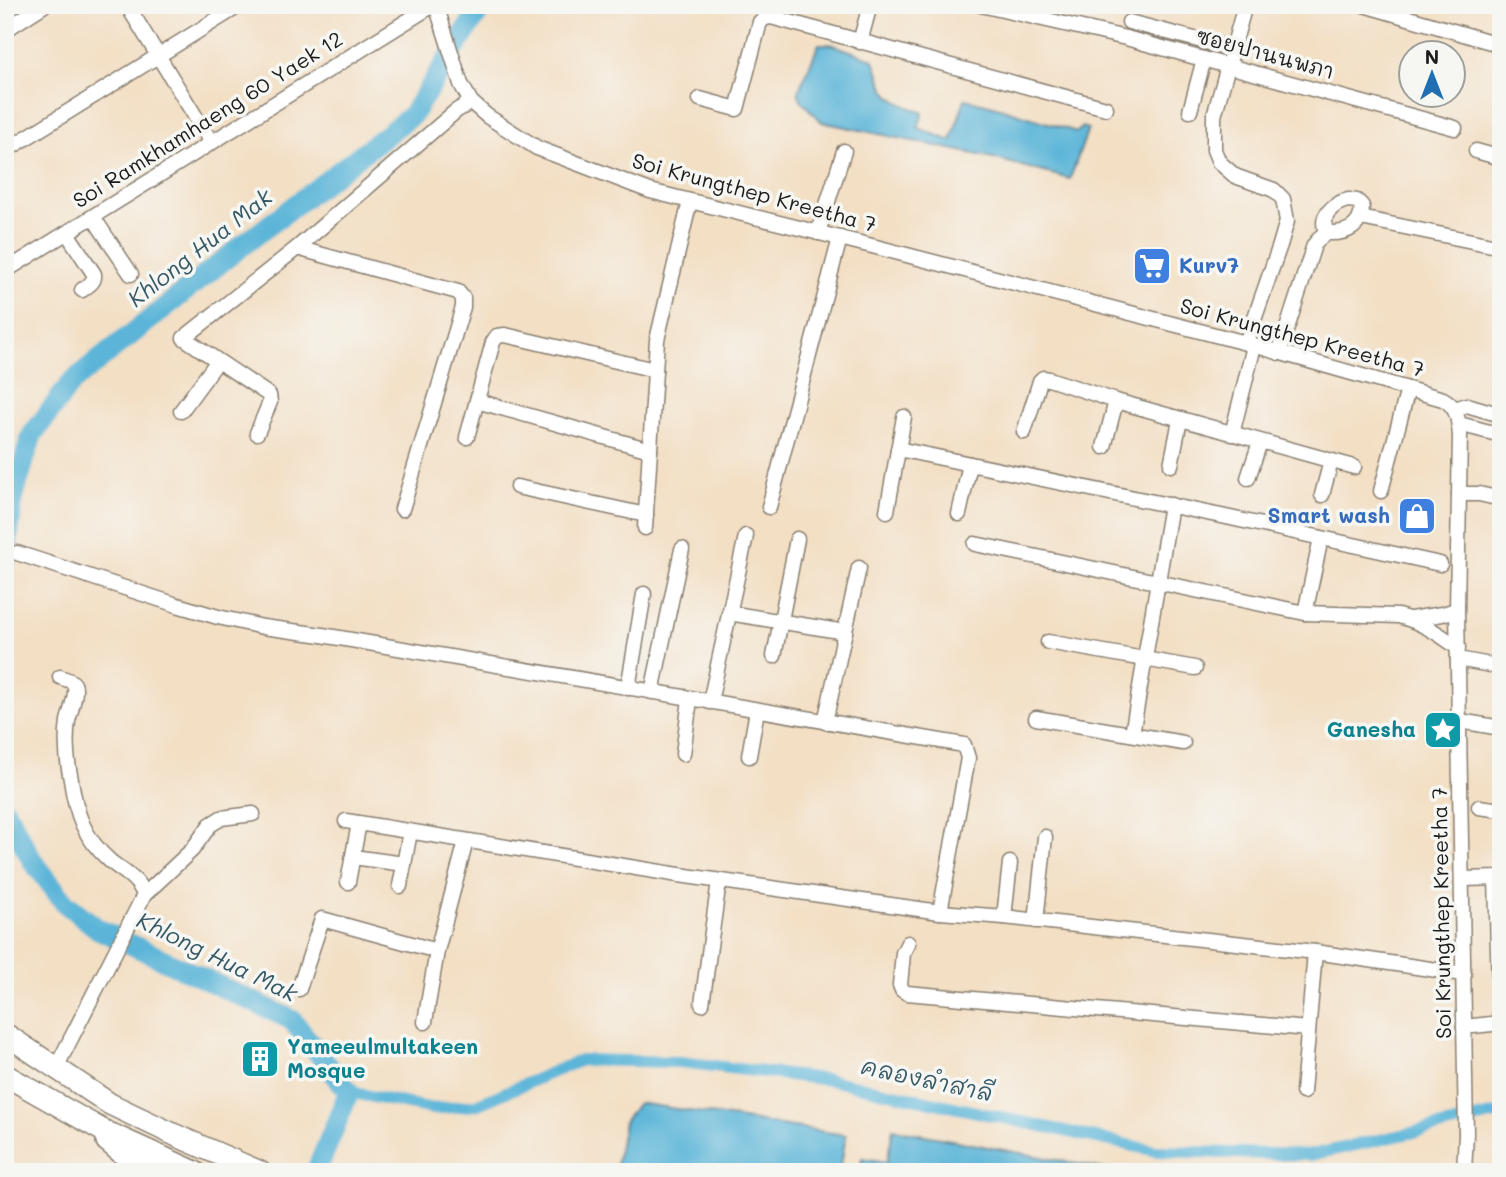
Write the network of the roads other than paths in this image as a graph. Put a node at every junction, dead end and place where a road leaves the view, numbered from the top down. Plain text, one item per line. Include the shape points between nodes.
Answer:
1 (15, 5) edge
2 (44, 5) edge
3 (127, 5) edge
4 (240, 5) edge
5 (870, 5) edge
6 (981, 5) edge
7 (1245, 5) edge
8 (1364, 5) edge
9 (436, 9) edge
10 (5, 12) edge
11 (1129, 22) dead end
12 (5, 30) edge
13 (860, 41) junction
14 (1501, 45) edge
15 (1233, 49) junction
16 (158, 57) junction
17 (1203, 59) junction
18 (1228, 65) junction
19 (700, 99) dead end
20 (471, 102) junction
21 (1106, 108) dead end
22 (1190, 111) dead end
23 (1455, 128) dead end
24 (211, 142) junction
25 (5, 151) edge
26 (844, 151) dead end
27 (1476, 151) dead end
28 (1501, 158) edge
29 (690, 201) junction
30 (93, 217) junction
31 (1361, 218) junction
32 (1326, 231) junction
33 (67, 233) junction
34 (818, 233) junction
35 (840, 238) junction
36 (1501, 247) edge
37 (297, 248) junction
38 (5, 271) edge
39 (131, 274) dead end
40 (82, 290) dead end
41 (1250, 344) junction
42 (1279, 353) junction
43 (217, 362) junction
44 (655, 370) junction
45 (1408, 389) junction
46 (477, 401) junction
47 (1116, 401) junction
48 (1455, 409) junction
49 (181, 411) dead end
50 (1501, 415) edge
51 (904, 417) dead end
52 (1180, 420) junction
53 (1459, 424) junction
54 (1024, 432) dead end
55 (257, 433) dead end
56 (1231, 434) junction
57 (1501, 435) edge
58 (467, 437) dead end
59 (1260, 442) junction
60 (1104, 447) dead end
61 (898, 449) junction
62 (650, 450) junction
63 (1331, 461) junction
64 (970, 464) junction
65 (1171, 465) dead end
66 (1354, 467) dead end
67 (1248, 478) dead end
68 (517, 487) dead end
69 (1381, 491) dead end
70 (1459, 494) junction
71 (1322, 495) dead end
72 (1501, 499) edge
73 (1171, 505) junction
74 (769, 507) dead end
75 (402, 509) dead end
76 (887, 511) dead end
77 (959, 514) dead end
78 (746, 536) dead end
79 (1321, 537) junction
80 (797, 539) dead end
81 (975, 544) dead end
82 (682, 549) dead end
83 (17, 553) dead end
84 (1440, 564) dead end
85 (859, 568) dead end
86 (1158, 584) junction
87 (644, 594) dead end
88 (1457, 610) junction
89 (729, 613) junction
90 (1305, 613) junction
91 (1410, 619) junction
92 (781, 621) junction
93 (845, 632) junction
94 (1048, 642) dead end
95 (1458, 653) junction
96 (774, 656) dead end
97 (1144, 659) junction
98 (1501, 667) edge
99 (1195, 668) dead end
100 (60, 677) dead end
101 (628, 688) junction
102 (652, 692) junction
103 (690, 699) junction
104 (710, 702) junction
105 (757, 710) junction
106 (1036, 718) dead end
107 (1460, 721) junction
108 (825, 722) junction
109 (1501, 728) edge
110 (1132, 734) junction
111 (1183, 743) dead end
112 (683, 754) dead end
113 (749, 756) dead end
114 (1479, 807) dead end
115 (1501, 810) edge
116 (253, 814) dead end
117 (410, 831) junction
118 (1045, 837) dead end
119 (466, 841) junction
120 (353, 857) junction
121 (1010, 863) dead end
122 (404, 864) junction
123 (1498, 878) edge
124 (1462, 879) junction
125 (719, 881) junction
126 (348, 882) dead end
127 (400, 886) dead end
128 (144, 895) junction
129 (940, 912) junction
130 (1004, 917) junction
131 (1036, 921) junction
132 (908, 943) dead end
133 (437, 951) junction
134 (1315, 952) junction
135 (1464, 974) junction
136 (299, 989) dead end
137 (702, 1004) dead end
138 (425, 1022) dead end
139 (1500, 1023) edge
140 (1464, 1027) junction
141 (1308, 1029) junction
142 (5, 1034) edge
143 (56, 1068) junction
144 (5, 1075) edge
145 (1303, 1092) dead end
146 (110, 1104) junction
147 (102, 1130) junction
148 (154, 1172) edge
149 (195, 1172) edge
150 (260, 1172) edge
151 (268, 1172) edge
152 (1464, 1172) edge

1 - 10 street
2 - 12 street
3 - 16 street
4 - 16 street
5 - 13 street
6 - 17 street, ซอยปานนพภา
7 - 15 street
8 - 14 street
9 - 20 street, Soi Krungthep Kreetha 7
9 - 24 street, Soi Ramkhamhaeng 60 Yaek 12
11 - 15 street
13 - 19 street via 765,18 760,22 737,109
13 - 21 street
15 - 18 street
16 - 24 street
16 - 25 street
17 - 18 street, ซอยปานนพภา
17 - 22 street
18 - 23 street, ซอยปานนพภา
18 - 41 street via 1214,116 1214,150 1219,162 1235,176 1273,190 1283,199 1287,221
20 - 29 street, Soi Krungthep Kreetha 7 via 537,148 650,191
20 - 37 street
24 - 30 street, Soi Ramkhamhaeng 60 Yaek 12
26 - 34 street
27 - 28 street
29 - 34 street, Soi Krungthep Kreetha 7
29 - 44 street via 657,340
30 - 33 street, Soi Ramkhamhaeng 60 Yaek 12
30 - 39 street
31 - 32 street via 1343,232
31 - 32 street via 1362,206 1357,201 1343,201 1327,214 1323,222
31 - 36 street
32 - 42 street via 1314,245
33 - 38 street, Soi Ramkhamhaeng 60 Yaek 12
33 - 40 street via 94,274 93,282
34 - 35 street, Soi Krungthep Kreetha 7
35 - 41 street, Soi Krungthep Kreetha 7
35 - 74 street
37 - 43 street via 184,338
37 - 75 street via 458,292 463,298
41 - 42 street, Soi Krungthep Kreetha 7
41 - 56 street
42 - 45 street, Soi Krungthep Kreetha 7
43 - 49 street
43 - 55 street via 269,395
44 - 46 street via 497,336
44 - 62 street
45 - 48 street, Soi Krungthep Kreetha 7 via 1443,399
45 - 69 street
46 - 58 street
46 - 62 street
47 - 52 street
47 - 54 street via 1044,379
47 - 60 street
48 - 50 street via 1467,405
48 - 53 street, Soi Krungthep Kreetha 7
51 - 61 street
52 - 56 street
52 - 65 street
53 - 57 street
53 - 70 street, Soi Krungthep Kreetha 7
56 - 59 street
59 - 63 street
59 - 67 street
61 - 64 street
61 - 76 street
62 - 68 street via 645,521
63 - 66 street
63 - 71 street
64 - 73 street
64 - 77 street
70 - 72 street
70 - 88 street, Soi Krungthep Kreetha 7
73 - 79 street
73 - 86 street
78 - 89 street
79 - 84 street
79 - 90 street
80 - 92 street
81 - 86 street
82 - 102 street
83 - 101 street via 242,623
85 - 93 street
86 - 90 street
86 - 97 street
87 - 101 street
88 - 91 street
88 - 95 street, Soi Krungthep Kreetha 7
89 - 92 street
89 - 104 street
90 - 91 street
91 - 95 street via 1442,636
92 - 93 street
92 - 96 street
93 - 108 street
94 - 97 street
95 - 98 street
95 - 107 street, Soi Krungthep Kreetha 7
97 - 99 street
97 - 110 street
100 - 128 street via 75,685 67,758 82,825 92,844 132,878
101 - 102 street
102 - 103 street
103 - 104 street
103 - 112 street
104 - 105 street
105 - 108 street
105 - 113 street
106 - 110 street
107 - 109 street
107 - 124 street, Soi Krungthep Kreetha 7
108 - 129 street via 964,745 968,758
110 - 111 street
114 - 115 street
116 - 128 street via 221,818 210,825 192,850
117 - 119 street
117 - 120 street via 353,822
117 - 122 street
118 - 131 street
119 - 125 street
119 - 133 street
120 - 122 street
120 - 126 street
121 - 130 street
122 - 127 street
123 - 124 street
123 - 139 street
124 - 135 street, Soi Krungthep Kreetha 7
125 - 129 street
125 - 137 street
128 - 143 street
129 - 130 street
130 - 131 street
131 - 134 street
132 - 141 street via 900,985 907,993
133 - 136 street via 322,919
133 - 138 street
134 - 135 street
134 - 141 street
135 - 140 street, Soi Krungthep Kreetha 7
139 - 140 street
140 - 152 street, Soi Krungthep Kreetha 7
141 - 145 street
142 - 143 main road
143 - 146 main road
144 - 147 main road
146 - 150 main road
146 - 151 main road via 127,1101 146,1107 267,1162
147 - 148 main road via 107,1143
147 - 149 main road

